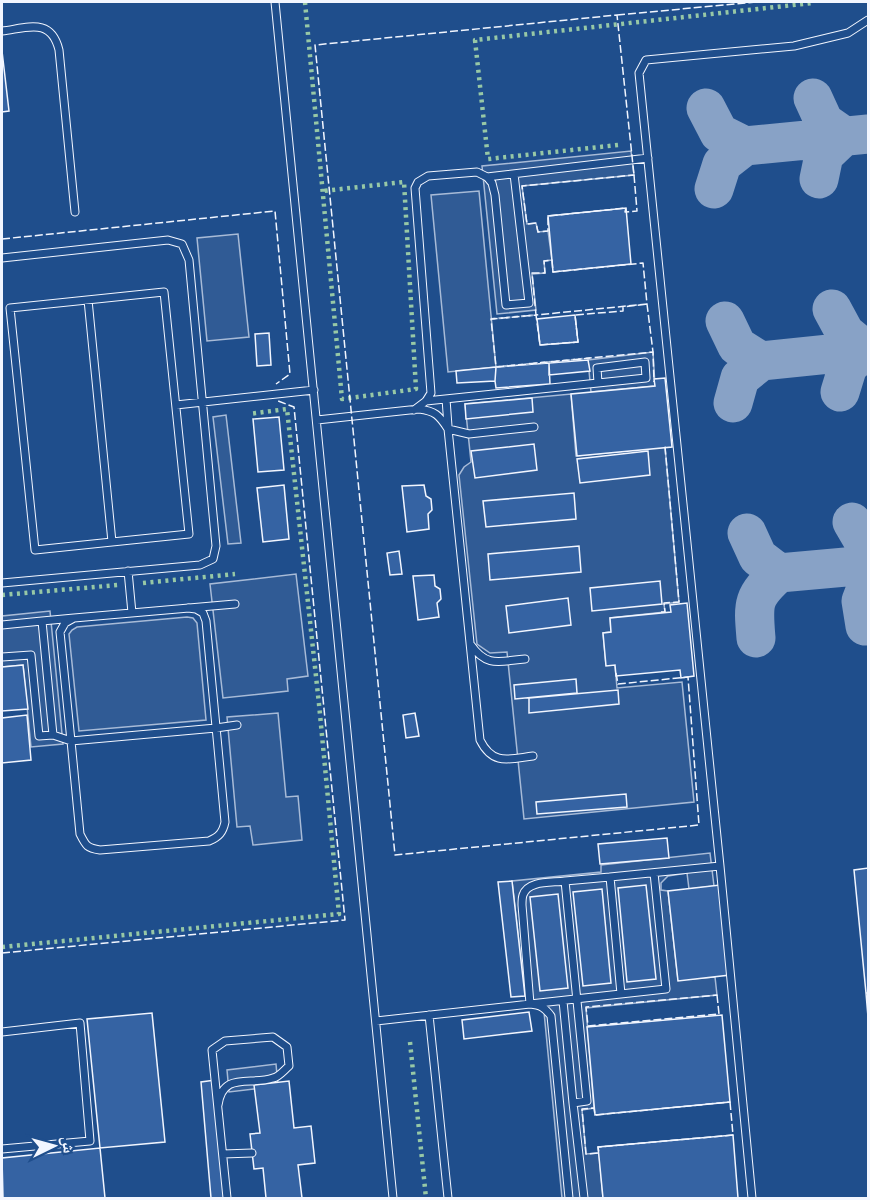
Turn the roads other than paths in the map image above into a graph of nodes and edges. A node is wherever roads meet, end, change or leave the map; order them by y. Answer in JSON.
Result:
{"nodes":[{"id":1,"x":275,"y":2,"type":"edge"},
{"id":2,"x":868,"y":20,"type":"edge"},
{"id":3,"x":2,"y":31,"type":"edge"},
{"id":4,"x":648,"y":158,"type":"junction"},
{"id":5,"x":514,"y":174,"type":"junction"},
{"id":6,"x":487,"y":177,"type":"junction"},
{"id":7,"x":75,"y":212,"type":"dead end"},
{"id":8,"x":2,"y":258,"type":"edge"},
{"id":9,"x":88,"y":300,"type":"junction"},
{"id":10,"x":598,"y":383,"type":"junction"},
{"id":11,"x":314,"y":390,"type":"junction"},
{"id":12,"x":446,"y":399,"type":"junction"},
{"id":13,"x":426,"y":401,"type":"junction"},
{"id":14,"x":202,"y":402,"type":"junction"},
{"id":15,"x":176,"y":405,"type":"junction"},
{"id":16,"x":414,"y":410,"type":"junction"},
{"id":17,"x":317,"y":420,"type":"junction"},
{"id":18,"x":534,"y":427,"type":"dead end"},
{"id":19,"x":448,"y":429,"type":"junction"},
{"id":20,"x":112,"y":542,"type":"junction"},
{"id":21,"x":128,"y":571,"type":"junction"},
{"id":22,"x":2,"y":583,"type":"edge"},
{"id":23,"x":236,"y":604,"type":"dead end"},
{"id":24,"x":188,"y":608,"type":"junction"},
{"id":25,"x":132,"y":613,"type":"junction"},
{"id":26,"x":74,"y":618,"type":"junction"},
{"id":27,"x":42,"y":621,"type":"junction"},
{"id":28,"x":2,"y":625,"type":"edge"},
{"id":29,"x":470,"y":643,"type":"junction"},
{"id":30,"x":2,"y":657,"type":"edge"},
{"id":31,"x":525,"y":659,"type":"dead end"},
{"id":32,"x":237,"y":725,"type":"dead end"},
{"id":33,"x":216,"y":728,"type":"junction"},
{"id":34,"x":53,"y":735,"type":"junction"},
{"id":35,"x":71,"y":741,"type":"junction"},
{"id":36,"x":533,"y":756,"type":"dead end"},
{"id":37,"x":720,"y":866,"type":"junction"},
{"id":38,"x":654,"y":873,"type":"junction"},
{"id":39,"x":610,"y":877,"type":"junction"},
{"id":40,"x":565,"y":881,"type":"junction"},
{"id":41,"x":621,"y":994,"type":"junction"},
{"id":42,"x":576,"y":999,"type":"junction"},
{"id":43,"x":563,"y":1001,"type":"junction"},
{"id":44,"x":530,"y":1004,"type":"junction"},
{"id":45,"x":429,"y":1015,"type":"junction"},
{"id":46,"x":376,"y":1021,"type":"junction"},
{"id":47,"x":2,"y":1032,"type":"edge"},
{"id":48,"x":573,"y":1103,"type":"junction"},
{"id":49,"x":218,"y":1105,"type":"junction"},
{"id":50,"x":2,"y":1149,"type":"edge"},
{"id":51,"x":252,"y":1153,"type":"dead end"},
{"id":52,"x":223,"y":1154,"type":"junction"},
{"id":53,"x":227,"y":1198,"type":"edge"},
{"id":54,"x":393,"y":1198,"type":"edge"},
{"id":55,"x":448,"y":1198,"type":"edge"},
{"id":56,"x":569,"y":1198,"type":"edge"},
{"id":57,"x":584,"y":1198,"type":"edge"},
{"id":58,"x":752,"y":1198,"type":"edge"}],
"edges":[{"from":1,"to":11,"type":"lane"},
{"from":2,"to":4,"type":"lane"},
{"from":3,"to":7,"type":"lane"},
{"from":4,"to":5,"type":"lane"},
{"from":4,"to":37,"type":"lane"},
{"from":5,"to":6,"type":"lane"},
{"from":5,"to":6,"type":"lane"},
{"from":6,"to":13,"type":"lane"},
{"from":8,"to":14,"type":"lane"},
{"from":9,"to":15,"type":"lane"},
{"from":9,"to":20,"type":"lane"},
{"from":9,"to":20,"type":"lane"},
{"from":10,"to":10,"type":"lane"},
{"from":10,"to":12,"type":"lane"},
{"from":11,"to":14,"type":"lane"},
{"from":11,"to":17,"type":"lane"},
{"from":12,"to":13,"type":"lane"},
{"from":12,"to":19,"type":"lane"},
{"from":13,"to":16,"type":"lane"},
{"from":14,"to":15,"type":"lane"},
{"from":14,"to":21,"type":"lane"},
{"from":15,"to":20,"type":"lane"},
{"from":16,"to":17,"type":"lane"},
{"from":16,"to":19,"type":"lane"},
{"from":17,"to":46,"type":"lane"},
{"from":18,"to":19,"type":"lane"},
{"from":19,"to":29,"type":"lane"},
{"from":21,"to":22,"type":"lane"},
{"from":21,"to":25,"type":"lane"},
{"from":23,"to":24,"type":"lane"},
{"from":24,"to":25,"type":"lane"},
{"from":24,"to":33,"type":"lane"},
{"from":25,"to":26,"type":"lane"},
{"from":26,"to":27,"type":"lane"},
{"from":26,"to":35,"type":"lane"},
{"from":27,"to":28,"type":"lane"},
{"from":27,"to":34,"type":"lane"},
{"from":29,"to":31,"type":"lane"},
{"from":29,"to":36,"type":"lane"},
{"from":30,"to":34,"type":"lane"},
{"from":32,"to":33,"type":"lane"},
{"from":33,"to":35,"type":"lane"},
{"from":33,"to":35,"type":"lane"},
{"from":34,"to":35,"type":"lane"},
{"from":37,"to":38,"type":"lane"},
{"from":37,"to":58,"type":"lane"},
{"from":38,"to":39,"type":"lane"},
{"from":38,"to":41,"type":"lane"},
{"from":39,"to":40,"type":"lane"},
{"from":39,"to":41,"type":"lane"},
{"from":40,"to":42,"type":"lane"},
{"from":40,"to":44,"type":"lane"},
{"from":41,"to":42,"type":"lane"},
{"from":42,"to":43,"type":"lane"},
{"from":42,"to":48,"type":"lane"},
{"from":43,"to":44,"type":"lane"},
{"from":43,"to":48,"type":"lane"},
{"from":44,"to":45,"type":"lane"},
{"from":44,"to":56,"type":"lane"},
{"from":45,"to":46,"type":"lane"},
{"from":45,"to":55,"type":"lane"},
{"from":46,"to":54,"type":"lane"},
{"from":47,"to":50,"type":"lane"},
{"from":48,"to":57,"type":"lane"},
{"from":49,"to":49,"type":"lane"},
{"from":49,"to":52,"type":"lane"},
{"from":51,"to":52,"type":"lane"},
{"from":52,"to":53,"type":"lane"}]}
